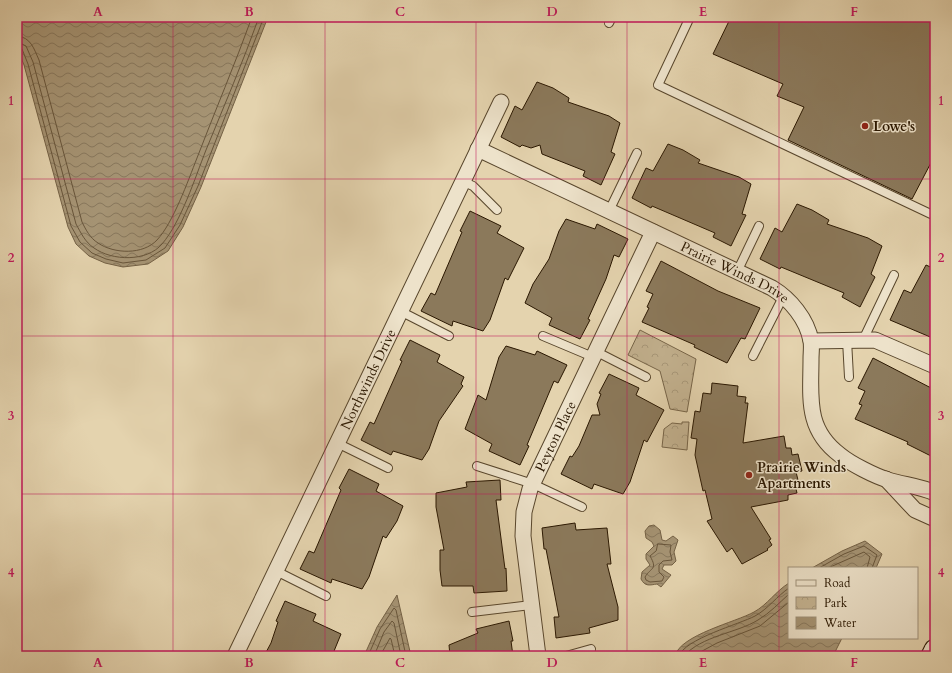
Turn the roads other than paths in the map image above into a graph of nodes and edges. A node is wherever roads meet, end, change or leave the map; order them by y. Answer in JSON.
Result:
{"nodes":[{"id":1,"x":690,"y":17,"type":"edge"},
{"id":2,"x":501,"y":102,"type":"dead end"},
{"id":3,"x":478,"y":149,"type":"junction"},
{"id":4,"x":637,"y":153,"type":"dead end"},
{"id":5,"x":462,"y":181,"type":"junction"},
{"id":6,"x":497,"y":210,"type":"dead end"},
{"id":7,"x":609,"y":211,"type":"junction"},
{"id":8,"x":935,"y":216,"type":"edge"},
{"id":9,"x":759,"y":226,"type":"dead end"},
{"id":10,"x":653,"y":232,"type":"junction"},
{"id":11,"x":737,"y":272,"type":"junction"},
{"id":12,"x":894,"y":275,"type":"dead end"},
{"id":13,"x":784,"y":295,"type":"junction"},
{"id":14,"x":400,"y":311,"type":"junction"},
{"id":15,"x":449,"y":336,"type":"dead end"},
{"id":16,"x":544,"y":336,"type":"dead end"},
{"id":17,"x":847,"y":340,"type":"junction"},
{"id":18,"x":863,"y":340,"type":"junction"},
{"id":19,"x":811,"y":341,"type":"junction"},
{"id":20,"x":594,"y":354,"type":"junction"},
{"id":21,"x":753,"y":356,"type":"dead end"},
{"id":22,"x":935,"y":366,"type":"edge"},
{"id":23,"x":646,"y":377,"type":"dead end"},
{"id":24,"x":849,"y":377,"type":"dead end"},
{"id":25,"x":337,"y":443,"type":"junction"},
{"id":26,"x":477,"y":466,"type":"dead end"},
{"id":27,"x":388,"y":468,"type":"dead end"},
{"id":28,"x":886,"y":480,"type":"junction"},
{"id":29,"x":533,"y":484,"type":"junction"},
{"id":30,"x":935,"y":493,"type":"edge"},
{"id":31,"x":582,"y":506,"type":"dead end"},
{"id":32,"x":935,"y":519,"type":"edge"},
{"id":33,"x":276,"y":571,"type":"junction"},
{"id":34,"x":326,"y":596,"type":"dead end"},
{"id":35,"x":531,"y":605,"type":"junction"},
{"id":36,"x":472,"y":612,"type":"dead end"},
{"id":37,"x":591,"y":649,"type":"dead end"},
{"id":38,"x":935,"y":650,"type":"edge"},
{"id":39,"x":235,"y":656,"type":"edge"},
{"id":40,"x":538,"y":656,"type":"edge"},
{"id":41,"x":566,"y":656,"type":"edge"},
{"id":42,"x":932,"y":656,"type":"edge"}],
"edges":[{"from":1,"to":8,"type":"lane"},
{"from":2,"to":3,"type":"street","name":"Northwinds Drive"},
{"from":3,"to":5,"type":"street","name":"Northwinds Drive"},
{"from":3,"to":7,"type":"street","name":"Prairie Winds Drive"},
{"from":4,"to":7,"type":"lane"},
{"from":5,"to":6,"type":"lane"},
{"from":5,"to":14,"type":"street","name":"Northwinds Drive"},
{"from":7,"to":10,"type":"street","name":"Prairie Winds Drive"},
{"from":9,"to":11,"type":"lane"},
{"from":10,"to":11,"type":"street","name":"Prairie Winds Drive"},
{"from":10,"to":20,"type":"street","name":"Peyton Place"},
{"from":11,"to":13,"type":"street","name":"Prairie Winds Drive"},
{"from":12,"to":18,"type":"lane"},
{"from":13,"to":19,"type":"street","name":"Prairie Winds Drive"},
{"from":13,"to":21,"type":"lane"},
{"from":14,"to":15,"type":"lane"},
{"from":14,"to":25,"type":"street","name":"Northwinds Drive"},
{"from":16,"to":20,"type":"lane"},
{"from":17,"to":18,"type":"street"},
{"from":17,"to":19,"type":"street"},
{"from":17,"to":24,"type":"lane"},
{"from":18,"to":22,"type":"street"},
{"from":19,"to":28,"type":"street","name":"Prairie Winds Drive"},
{"from":20,"to":23,"type":"lane"},
{"from":20,"to":29,"type":"street","name":"Peyton Place"},
{"from":25,"to":27,"type":"lane"},
{"from":25,"to":33,"type":"street","name":"Northwinds Drive"},
{"from":26,"to":29,"type":"lane"},
{"from":28,"to":30,"type":"street","name":"Prairie Winds Drive"},
{"from":28,"to":32,"type":"street","name":"Prairie Winds Drive"},
{"from":29,"to":31,"type":"lane"},
{"from":29,"to":35,"type":"street","name":"Peyton Place"},
{"from":33,"to":34,"type":"lane"},
{"from":33,"to":39,"type":"street","name":"Northwinds Drive"},
{"from":35,"to":36,"type":"lane"},
{"from":35,"to":40,"type":"street","name":"Peyton Place"},
{"from":37,"to":41,"type":"lane"},
{"from":38,"to":42,"type":"street"}]}
